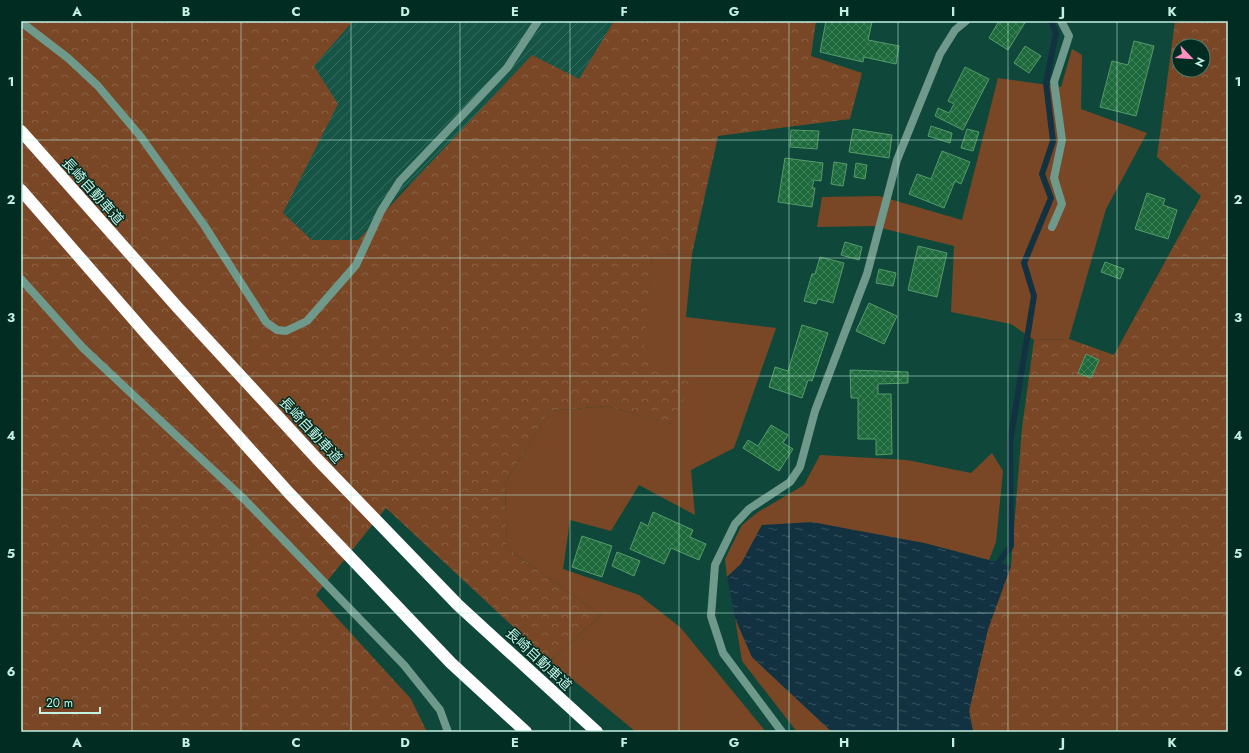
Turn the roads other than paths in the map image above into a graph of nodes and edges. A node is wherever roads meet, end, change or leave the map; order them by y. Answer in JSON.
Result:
{"nodes":[{"id":1,"x":538,"y":21,"type":"edge"},
{"id":2,"x":966,"y":21,"type":"edge"},
{"id":3,"x":1061,"y":21,"type":"edge"},
{"id":4,"x":21,"y":22,"type":"edge"},
{"id":5,"x":21,"y":131,"type":"edge"},
{"id":6,"x":21,"y":190,"type":"edge"},
{"id":7,"x":1052,"y":227,"type":"dead end"},
{"id":8,"x":21,"y":279,"type":"edge"},
{"id":9,"x":448,"y":732,"type":"edge"},
{"id":10,"x":526,"y":732,"type":"edge"},
{"id":11,"x":597,"y":732,"type":"edge"},
{"id":12,"x":782,"y":732,"type":"edge"}],
"edges":[{"from":1,"to":4,"type":"street"},
{"from":2,"to":12,"type":"street"},
{"from":3,"to":7,"type":"street"},
{"from":5,"to":11,"type":"highway","name":"長崎自動車道"},
{"from":6,"to":10,"type":"highway"},
{"from":8,"to":9,"type":"street"}]}
